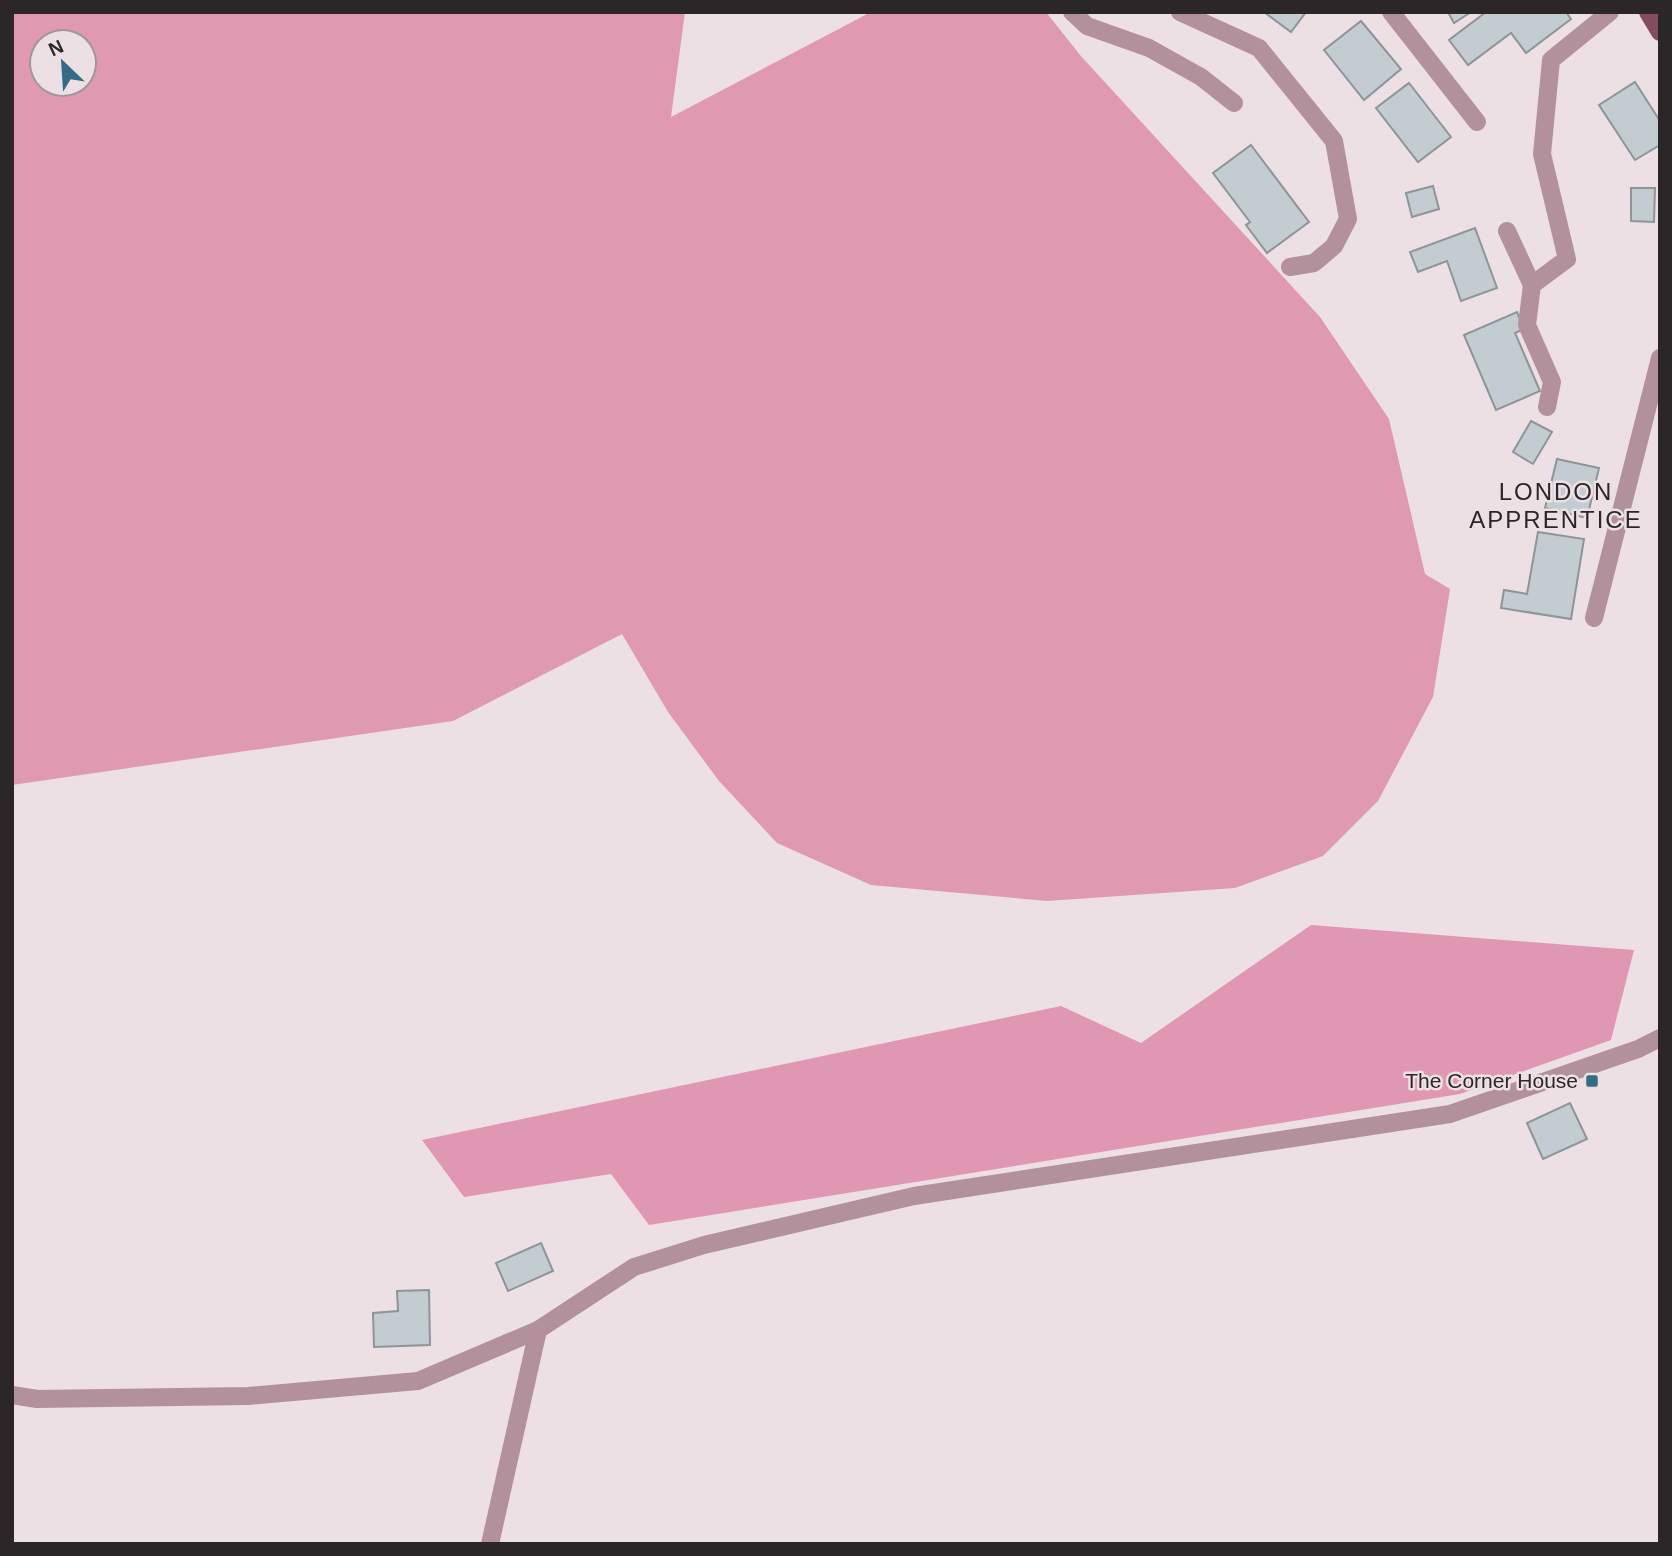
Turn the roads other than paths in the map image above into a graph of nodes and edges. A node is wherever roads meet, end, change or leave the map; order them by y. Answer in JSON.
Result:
{"nodes":[{"id":1,"x":1072,"y":12,"type":"edge"},
{"id":2,"x":1180,"y":12,"type":"edge"},
{"id":3,"x":1391,"y":12,"type":"edge"},
{"id":4,"x":1610,"y":12,"type":"edge"},
{"id":5,"x":1648,"y":12,"type":"edge"},
{"id":6,"x":1660,"y":32,"type":"edge"},
{"id":7,"x":1234,"y":103,"type":"dead end"},
{"id":8,"x":1477,"y":122,"type":"dead end"},
{"id":9,"x":1507,"y":231,"type":"dead end"},
{"id":10,"x":1290,"y":267,"type":"dead end"},
{"id":11,"x":1532,"y":285,"type":"junction"},
{"id":12,"x":1660,"y":358,"type":"edge"},
{"id":13,"x":1547,"y":407,"type":"dead end"},
{"id":14,"x":1594,"y":618,"type":"dead end"},
{"id":15,"x":1660,"y":1038,"type":"edge"},
{"id":16,"x":538,"y":1330,"type":"junction"},
{"id":17,"x":12,"y":1395,"type":"edge"},
{"id":18,"x":490,"y":1544,"type":"edge"}],
"edges":[{"from":1,"to":7,"type":"street"},
{"from":2,"to":10,"type":"street"},
{"from":3,"to":8,"type":"street"},
{"from":4,"to":11,"type":"street"},
{"from":5,"to":6,"type":"main road"},
{"from":9,"to":11,"type":"street"},
{"from":11,"to":13,"type":"street"},
{"from":12,"to":14,"type":"street"},
{"from":15,"to":16,"type":"street"},
{"from":16,"to":17,"type":"street"},
{"from":16,"to":18,"type":"street"}]}
